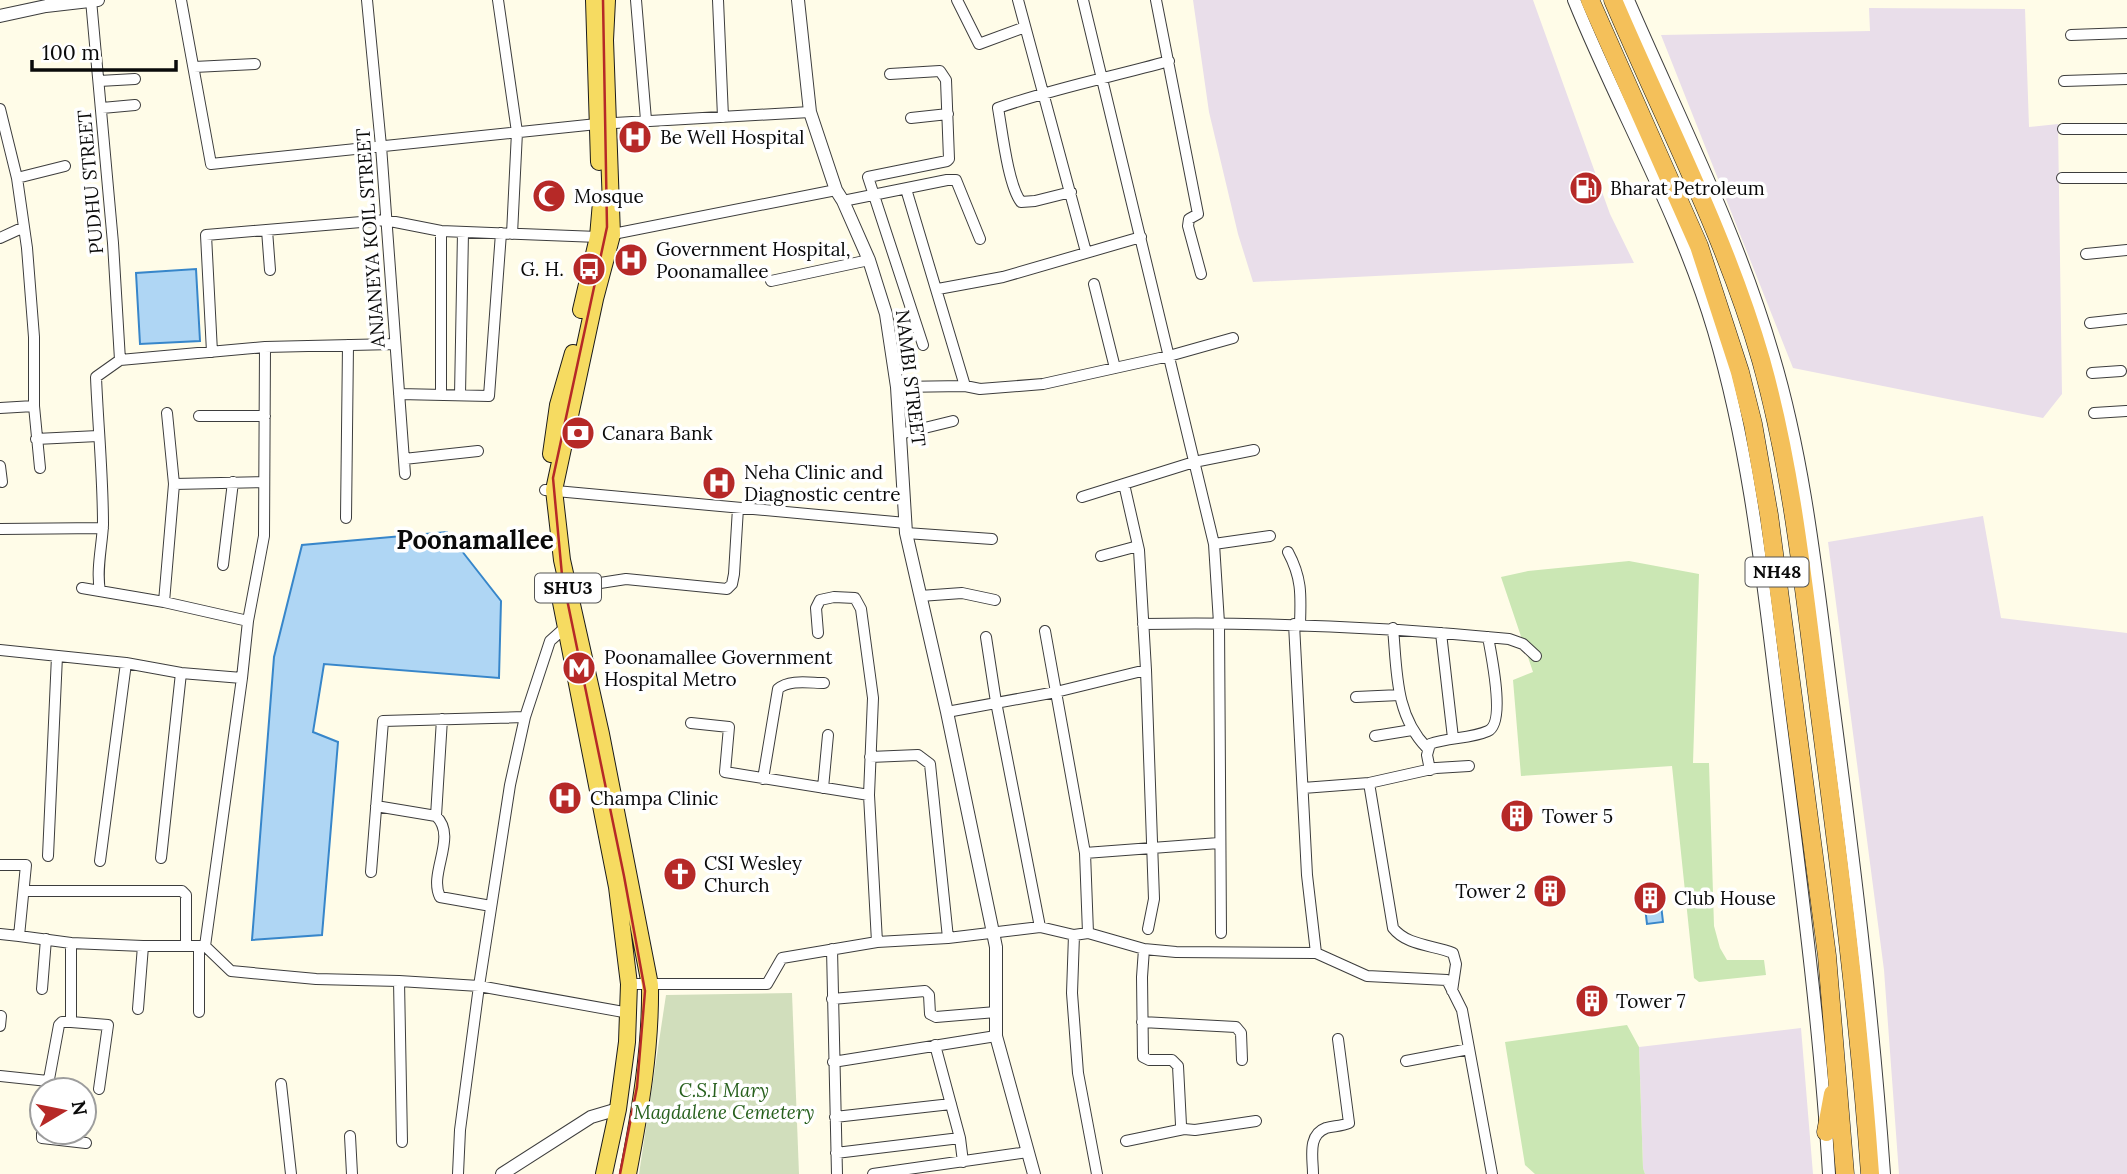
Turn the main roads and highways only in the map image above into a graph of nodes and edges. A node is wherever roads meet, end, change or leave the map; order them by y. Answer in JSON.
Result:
{"nodes":[{"id":1,"x":594,"y":0,"type":"edge"},
{"id":2,"x":607,"y":0,"type":"edge"},
{"id":3,"x":1590,"y":0,"type":"edge"},
{"id":4,"x":1614,"y":0,"type":"edge"},
{"id":5,"x":602,"y":124,"type":"junction"},
{"id":6,"x":550,"y":490,"type":"junction"},
{"id":7,"x":571,"y":623,"type":"junction"},
{"id":8,"x":1849,"y":821,"type":"road end"},
{"id":9,"x":1845,"y":911,"type":"junction"},
{"id":10,"x":1836,"y":1049,"type":"junction"},
{"id":11,"x":1826,"y":1132,"type":"road end"},
{"id":12,"x":604,"y":1174,"type":"edge"},
{"id":13,"x":628,"y":1174,"type":"edge"},
{"id":14,"x":1845,"y":1174,"type":"edge"},
{"id":15,"x":1870,"y":1174,"type":"edge"}],
"edges":[{"from":1,"to":5,"type":"main road","number":"SHU3"},
{"from":2,"to":5,"type":"main road","number":"SHU3"},
{"from":3,"to":10,"type":"highway","number":"NH48"},
{"from":4,"to":9,"type":"highway","number":"NH48"},
{"from":5,"to":6,"type":"main road","number":"SHU3"},
{"from":6,"to":7,"type":"main road","number":"SHU3"},
{"from":6,"to":7,"type":"main road","number":"SHU3"},
{"from":7,"to":12,"type":"main road","number":"SHU3"},
{"from":7,"to":13,"type":"main road","number":"SHU3"},
{"from":8,"to":9,"type":"highway"},
{"from":9,"to":15,"type":"highway","number":"NH48"},
{"from":10,"to":11,"type":"highway"},
{"from":10,"to":14,"type":"highway","number":"NH48"}]}
